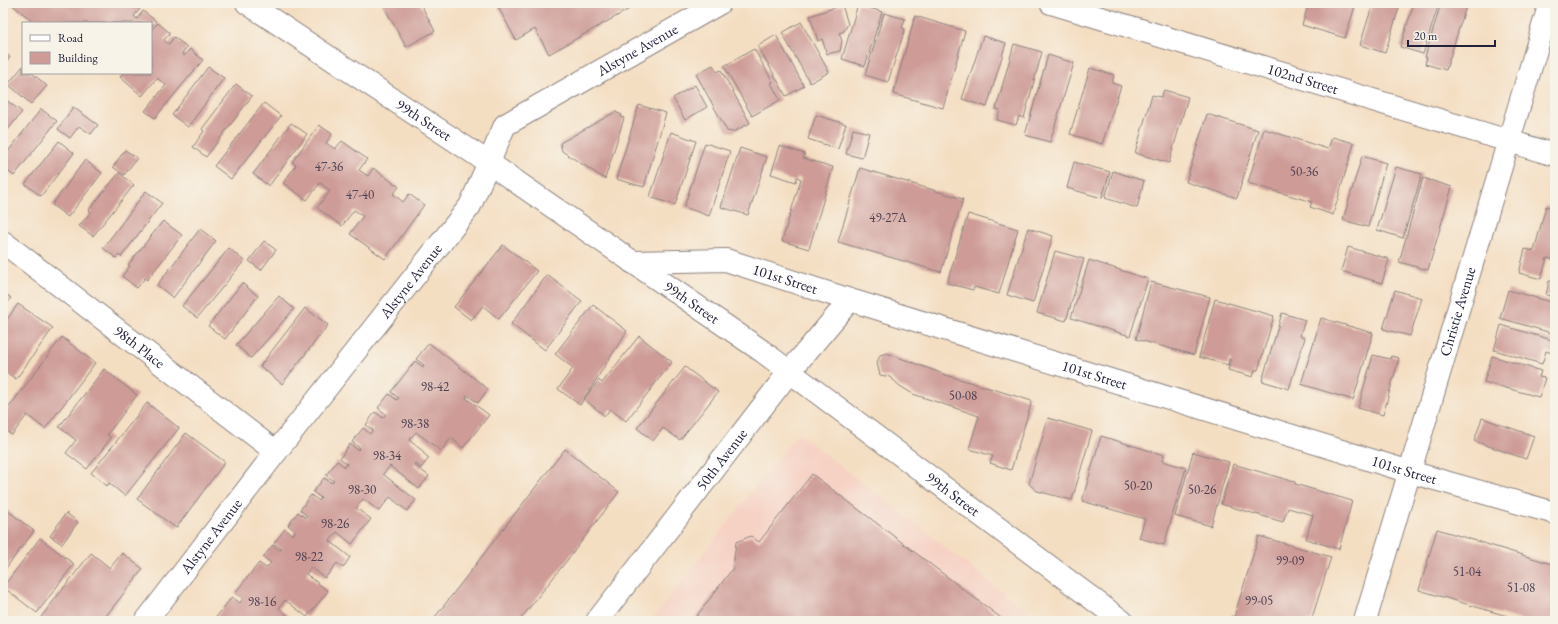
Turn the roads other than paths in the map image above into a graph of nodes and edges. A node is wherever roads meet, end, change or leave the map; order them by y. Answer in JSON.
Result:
{"nodes":[{"id":1,"x":247,"y":3,"type":"edge"},
{"id":2,"x":720,"y":3,"type":"edge"},
{"id":3,"x":1050,"y":3,"type":"edge"},
{"id":4,"x":1550,"y":3,"type":"edge"},
{"id":5,"x":1509,"y":141,"type":"junction"},
{"id":6,"x":1555,"y":155,"type":"edge"},
{"id":7,"x":489,"y":163,"type":"junction"},
{"id":8,"x":3,"y":242,"type":"edge"},
{"id":9,"x":632,"y":262,"type":"junction"},
{"id":10,"x":850,"y":300,"type":"junction"},
{"id":11,"x":790,"y":371,"type":"junction"},
{"id":12,"x":276,"y":452,"type":"junction"},
{"id":13,"x":1410,"y":472,"type":"junction"},
{"id":14,"x":1555,"y":513,"type":"edge"},
{"id":15,"x":146,"y":621,"type":"edge"},
{"id":16,"x":597,"y":621,"type":"edge"},
{"id":17,"x":1122,"y":621,"type":"edge"},
{"id":18,"x":1365,"y":621,"type":"edge"}],
"edges":[{"from":1,"to":7,"type":"street","name":"99th Street"},
{"from":2,"to":7,"type":"street","name":"Alstyne Avenue"},
{"from":3,"to":5,"type":"street","name":"102nd Street"},
{"from":4,"to":5,"type":"street","name":"Christie Avenue"},
{"from":5,"to":6,"type":"street","name":"102nd Street"},
{"from":5,"to":13,"type":"street","name":"Christie Avenue"},
{"from":7,"to":9,"type":"street","name":"99th Street"},
{"from":7,"to":12,"type":"street","name":"Alstyne Avenue"},
{"from":8,"to":12,"type":"street","name":"98th Place"},
{"from":9,"to":10,"type":"street","name":"101st Street"},
{"from":9,"to":11,"type":"street","name":"99th Street"},
{"from":10,"to":11,"type":"street","name":"50th Avenue"},
{"from":10,"to":13,"type":"street","name":"101st Street"},
{"from":11,"to":16,"type":"street","name":"50th Avenue"},
{"from":11,"to":17,"type":"street","name":"99th Street"},
{"from":12,"to":15,"type":"street","name":"Alstyne Avenue"},
{"from":13,"to":14,"type":"street","name":"101st Street"},
{"from":13,"to":18,"type":"street","name":"Christie Avenue"}]}
